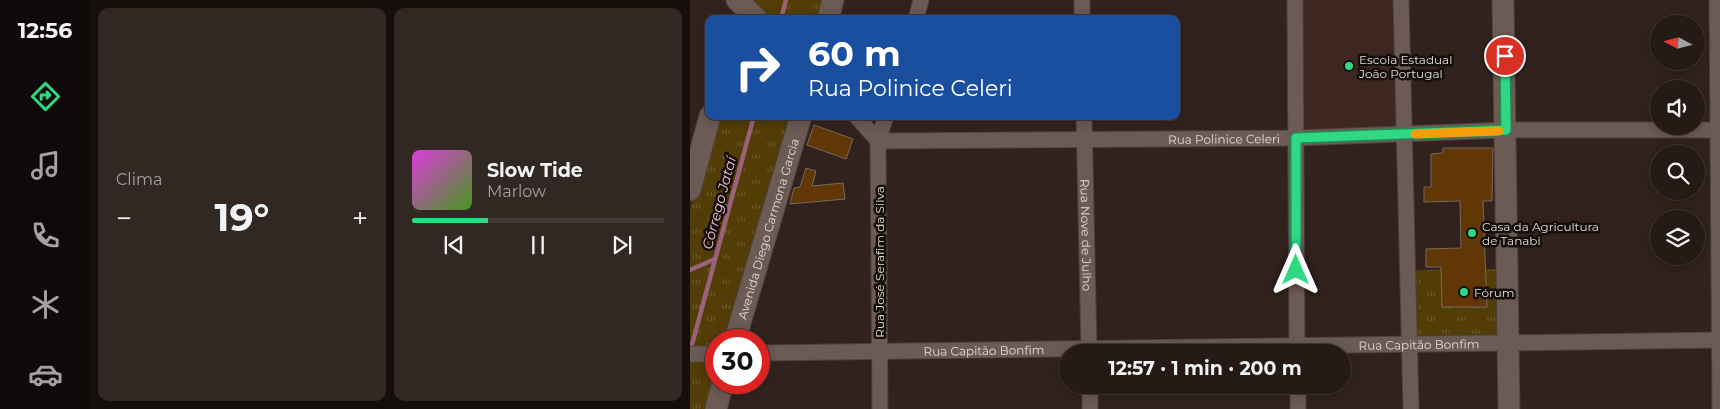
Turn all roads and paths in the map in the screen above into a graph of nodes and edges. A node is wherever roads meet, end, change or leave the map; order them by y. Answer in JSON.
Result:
{"nodes":[{"id":1,"x":833,"y":0,"type":"edge"},
{"id":2,"x":921,"y":0,"type":"edge"},
{"id":3,"x":1082,"y":0,"type":"edge"},
{"id":4,"x":1295,"y":0,"type":"edge"},
{"id":5,"x":1401,"y":0,"type":"edge"},
{"id":6,"x":1503,"y":0,"type":"edge"},
{"id":7,"x":1716,"y":0,"type":"edge"},
{"id":8,"x":829,"y":15,"type":"edge"},
{"id":9,"x":917,"y":15,"type":"edge"},
{"id":10,"x":1082,"y":15,"type":"edge"},
{"id":11,"x":709,"y":120,"type":"edge"},
{"id":12,"x":800,"y":120,"type":"edge"},
{"id":13,"x":860,"y":120,"type":"edge"},
{"id":14,"x":885,"y":120,"type":"edge"},
{"id":15,"x":1084,"y":120,"type":"edge"},
{"id":16,"x":1506,"y":130,"type":"junction"},
{"id":17,"x":1718,"y":130,"type":"edge"},
{"id":18,"x":1403,"y":134,"type":"junction"},
{"id":19,"x":1296,"y":138,"type":"junction"},
{"id":20,"x":1084,"y":140,"type":"junction"},
{"id":21,"x":878,"y":141,"type":"junction"},
{"id":22,"x":690,"y":190,"type":"edge"},
{"id":23,"x":738,"y":329,"type":"edge"},
{"id":24,"x":1719,"y":340,"type":"edge"},
{"id":25,"x":1508,"y":342,"type":"junction"},
{"id":26,"x":1089,"y":344,"type":"edge"},
{"id":27,"x":1297,"y":344,"type":"edge"},
{"id":28,"x":1409,"y":345,"type":"junction"},
{"id":29,"x":1351,"y":347,"type":"edge"},
{"id":30,"x":1059,"y":350,"type":"edge"},
{"id":31,"x":880,"y":352,"type":"junction"},
{"id":32,"x":770,"y":353,"type":"edge"},
{"id":33,"x":692,"y":354,"type":"edge"},
{"id":34,"x":705,"y":354,"type":"edge"},
{"id":35,"x":720,"y":394,"type":"edge"},
{"id":36,"x":1090,"y":394,"type":"edge"},
{"id":37,"x":1298,"y":394,"type":"edge"},
{"id":38,"x":716,"y":409,"type":"edge"},
{"id":39,"x":880,"y":409,"type":"edge"},
{"id":40,"x":1090,"y":409,"type":"edge"},
{"id":41,"x":1298,"y":409,"type":"edge"},
{"id":42,"x":1411,"y":409,"type":"edge"},
{"id":43,"x":1509,"y":409,"type":"edge"},
{"id":44,"x":1720,"y":409,"type":"edge"}],
"edges":[{"from":1,"to":8,"type":"main road"},
{"from":2,"to":9,"type":"street"},
{"from":3,"to":10,"type":"street"},
{"from":4,"to":19,"type":"street"},
{"from":5,"to":18,"type":"street"},
{"from":6,"to":16,"type":"main road"},
{"from":7,"to":17,"type":"street"},
{"from":11,"to":22,"type":"main road"},
{"from":12,"to":23,"type":"main road","name":"Avenida Diego Carmona Garcia"},
{"from":13,"to":21,"type":"street"},
{"from":14,"to":21,"type":"street","name":"Rua José Serafim da Silva"},
{"from":15,"to":20,"type":"street","name":"Rua Nove de Julho"},
{"from":16,"to":17,"type":"street","name":"Rua Polinice Celeri"},
{"from":16,"to":18,"type":"street","name":"Rua Polinice Celeri"},
{"from":16,"to":25,"type":"main road"},
{"from":17,"to":24,"type":"street"},
{"from":18,"to":19,"type":"street","name":"Rua Polinice Celeri"},
{"from":18,"to":28,"type":"street"},
{"from":19,"to":20,"type":"street","name":"Rua Polinice Celeri"},
{"from":19,"to":27,"type":"street"},
{"from":20,"to":21,"type":"street","name":"Rua Polinice Celeri"},
{"from":20,"to":26,"type":"street","name":"Rua Nove de Julho"},
{"from":21,"to":31,"type":"street","name":"Rua José Serafim da Silva"},
{"from":24,"to":25,"type":"street","name":"Rua Capitão Bonfim"},
{"from":24,"to":44,"type":"street"},
{"from":25,"to":28,"type":"street","name":"Rua Capitão Bonfim"},
{"from":25,"to":43,"type":"main road"},
{"from":28,"to":29,"type":"street","name":"Rua Capitão Bonfim"},
{"from":28,"to":42,"type":"street"},
{"from":30,"to":31,"type":"street","name":"Rua Capitão Bonfim"},
{"from":31,"to":32,"type":"street","name":"Rua Capitão Bonfim"},
{"from":31,"to":39,"type":"street","name":"Rua José Serafim da Silva"},
{"from":33,"to":34,"type":"street"},
{"from":35,"to":38,"type":"main road"},
{"from":36,"to":40,"type":"street"},
{"from":37,"to":41,"type":"street"}]}
